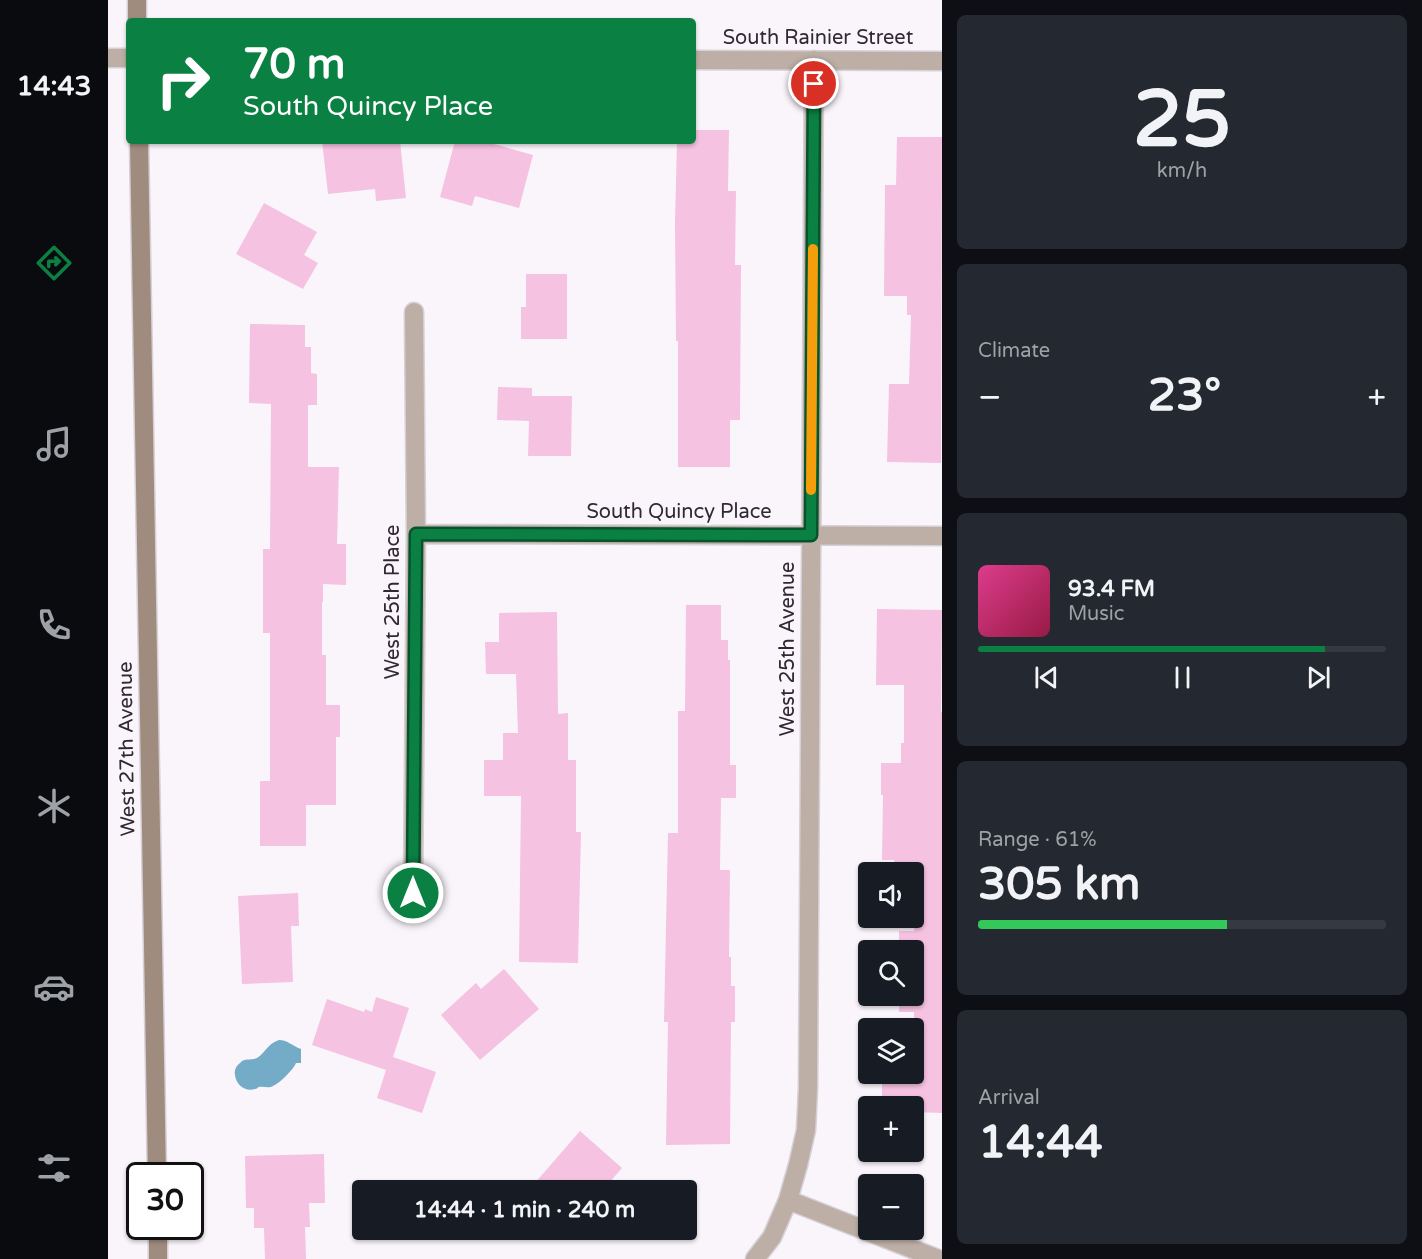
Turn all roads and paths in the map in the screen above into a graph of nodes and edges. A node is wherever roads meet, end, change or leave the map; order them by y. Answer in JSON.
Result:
{"nodes":[{"id":1,"x":136,"y":0,"type":"edge"},
{"id":2,"x":137,"y":18,"type":"edge"},
{"id":3,"x":108,"y":58,"type":"edge"},
{"id":4,"x":126,"y":58,"type":"edge"},
{"id":5,"x":696,"y":60,"type":"edge"},
{"id":6,"x":814,"y":60,"type":"junction"},
{"id":7,"x":942,"y":61,"type":"edge"},
{"id":8,"x":139,"y":144,"type":"edge"},
{"id":9,"x":414,"y":312,"type":"dead end"},
{"id":10,"x":416,"y":534,"type":"junction"},
{"id":11,"x":811,"y":535,"type":"junction"},
{"id":12,"x":942,"y":536,"type":"edge"},
{"id":13,"x":413,"y":893,"type":"dead end"},
{"id":14,"x":157,"y":1162,"type":"edge"},
{"id":15,"x":788,"y":1200,"type":"junction"},
{"id":16,"x":158,"y":1240,"type":"edge"},
{"id":17,"x":158,"y":1259,"type":"edge"},
{"id":18,"x":756,"y":1259,"type":"edge"},
{"id":19,"x":938,"y":1259,"type":"edge"}],
"edges":[{"from":1,"to":2,"type":"main road"},
{"from":3,"to":4,"type":"street"},
{"from":5,"to":6,"type":"street","name":"South Rainier Street"},
{"from":6,"to":7,"type":"street","name":"South Rainier Street"},
{"from":6,"to":11,"type":"street","name":"West 25th Avenue"},
{"from":8,"to":14,"type":"main road","name":"West 27th Avenue"},
{"from":9,"to":10,"type":"street","name":"West 25th Place"},
{"from":10,"to":11,"type":"street","name":"South Quincy Place"},
{"from":10,"to":13,"type":"street","name":"West 25th Place"},
{"from":11,"to":12,"type":"street","name":"South Quincy Place"},
{"from":11,"to":15,"type":"street","name":"West 25th Avenue"},
{"from":15,"to":18,"type":"street","name":"West 25th Avenue"},
{"from":15,"to":19,"type":"street"},
{"from":16,"to":17,"type":"main road"}]}
